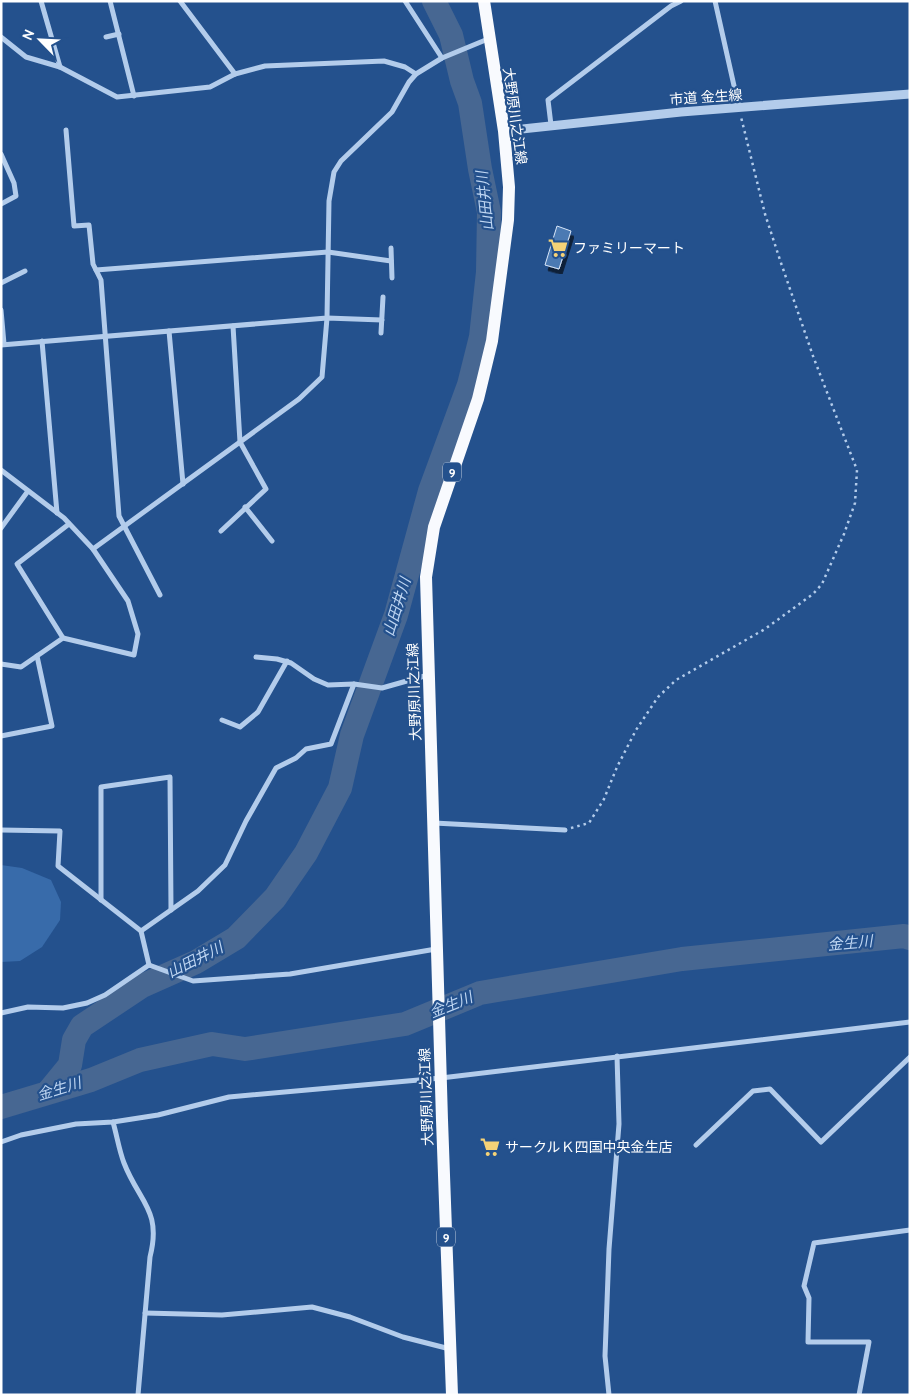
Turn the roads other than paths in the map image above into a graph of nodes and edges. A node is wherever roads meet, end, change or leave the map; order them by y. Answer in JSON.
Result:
{"nodes":[{"id":1,"x":41,"y":1,"type":"edge"},
{"id":2,"x":110,"y":1,"type":"edge"},
{"id":3,"x":180,"y":1,"type":"edge"},
{"id":4,"x":405,"y":1,"type":"edge"},
{"id":5,"x":484,"y":1,"type":"edge"},
{"id":6,"x":681,"y":1,"type":"edge"},
{"id":7,"x":715,"y":1,"type":"edge"},
{"id":8,"x":119,"y":34,"type":"junction"},
{"id":9,"x":1,"y":37,"type":"edge"},
{"id":10,"x":106,"y":37,"type":"dead end"},
{"id":11,"x":489,"y":39,"type":"junction"},
{"id":12,"x":442,"y":58,"type":"junction"},
{"id":13,"x":60,"y":67,"type":"junction"},
{"id":14,"x":235,"y":74,"type":"junction"},
{"id":15,"x":416,"y":74,"type":"junction"},
{"id":16,"x":910,"y":94,"type":"edge"},
{"id":17,"x":134,"y":96,"type":"junction"},
{"id":18,"x":739,"y":108,"type":"junction"},
{"id":19,"x":551,"y":125,"type":"junction"},
{"id":20,"x":66,"y":130,"type":"dead end"},
{"id":21,"x":504,"y":131,"type":"junction"},
{"id":22,"x":1,"y":154,"type":"edge"},
{"id":23,"x":1,"y":204,"type":"edge"},
{"id":24,"x":391,"y":248,"type":"dead end"},
{"id":25,"x":328,"y":252,"type":"junction"},
{"id":26,"x":391,"y":261,"type":"junction"},
{"id":27,"x":96,"y":270,"type":"junction"},
{"id":28,"x":25,"y":271,"type":"dead end"},
{"id":29,"x":392,"y":278,"type":"dead end"},
{"id":30,"x":1,"y":283,"type":"edge"},
{"id":31,"x":383,"y":297,"type":"dead end"},
{"id":32,"x":1,"y":310,"type":"edge"},
{"id":33,"x":327,"y":318,"type":"junction"},
{"id":34,"x":382,"y":320,"type":"junction"},
{"id":35,"x":233,"y":326,"type":"junction"},
{"id":36,"x":169,"y":331,"type":"junction"},
{"id":37,"x":381,"y":333,"type":"dead end"},
{"id":38,"x":105,"y":336,"type":"junction"},
{"id":39,"x":42,"y":341,"type":"junction"},
{"id":40,"x":2,"y":345,"type":"edge"},
{"id":41,"x":240,"y":442,"type":"junction"},
{"id":42,"x":1,"y":470,"type":"edge"},
{"id":43,"x":183,"y":484,"type":"junction"},
{"id":44,"x":28,"y":491,"type":"junction"},
{"id":45,"x":245,"y":507,"type":"junction"},
{"id":46,"x":57,"y":513,"type":"junction"},
{"id":47,"x":69,"y":524,"type":"junction"},
{"id":48,"x":124,"y":527,"type":"junction"},
{"id":49,"x":1,"y":528,"type":"edge"},
{"id":50,"x":221,"y":531,"type":"dead end"},
{"id":51,"x":272,"y":541,"type":"dead end"},
{"id":52,"x":93,"y":549,"type":"junction"},
{"id":53,"x":160,"y":595,"type":"dead end"},
{"id":54,"x":64,"y":638,"type":"junction"},
{"id":55,"x":37,"y":656,"type":"junction"},
{"id":56,"x":256,"y":656,"type":"dead end"},
{"id":57,"x":287,"y":662,"type":"junction"},
{"id":58,"x":1,"y":664,"type":"edge"},
{"id":59,"x":429,"y":675,"type":"junction"},
{"id":60,"x":354,"y":684,"type":"junction"},
{"id":61,"x":222,"y":720,"type":"dead end"},
{"id":62,"x":1,"y":736,"type":"edge"},
{"id":63,"x":434,"y":823,"type":"junction"},
{"id":64,"x":1,"y":830,"type":"edge"},
{"id":65,"x":564,"y":830,"type":"road end"},
{"id":66,"x":101,"y":900,"type":"junction"},
{"id":67,"x":171,"y":910,"type":"junction"},
{"id":68,"x":141,"y":931,"type":"junction"},
{"id":69,"x":438,"y":948,"type":"junction"},
{"id":70,"x":149,"y":965,"type":"junction"},
{"id":71,"x":1,"y":1013,"type":"edge"},
{"id":72,"x":910,"y":1022,"type":"edge"},
{"id":73,"x":617,"y":1056,"type":"junction"},
{"id":74,"x":910,"y":1057,"type":"edge"},
{"id":75,"x":441,"y":1078,"type":"junction"},
{"id":76,"x":113,"y":1122,"type":"junction"},
{"id":77,"x":1,"y":1142,"type":"edge"},
{"id":78,"x":696,"y":1145,"type":"dead end"},
{"id":79,"x":910,"y":1230,"type":"edge"},
{"id":80,"x":145,"y":1313,"type":"junction"},
{"id":81,"x":450,"y":1348,"type":"junction"},
{"id":82,"x":138,"y":1395,"type":"edge"},
{"id":83,"x":452,"y":1395,"type":"edge"},
{"id":84,"x":610,"y":1395,"type":"edge"},
{"id":85,"x":860,"y":1395,"type":"edge"}],
"edges":[{"from":1,"to":13,"type":"street"},
{"from":2,"to":8,"type":"street"},
{"from":3,"to":14,"type":"street"},
{"from":4,"to":12,"type":"street"},
{"from":5,"to":11,"type":"main road","name":"大野原川之江線","number":"9"},
{"from":6,"to":19,"type":"street"},
{"from":7,"to":18,"type":"street"},
{"from":8,"to":10,"type":"street"},
{"from":8,"to":17,"type":"street"},
{"from":9,"to":13,"type":"street"},
{"from":11,"to":12,"type":"street"},
{"from":11,"to":21,"type":"main road","name":"大野原川之江線","number":"9"},
{"from":12,"to":15,"type":"street"},
{"from":13,"to":17,"type":"street"},
{"from":14,"to":15,"type":"street"},
{"from":14,"to":17,"type":"street"},
{"from":15,"to":25,"type":"street"},
{"from":16,"to":18,"type":"street","name":"市道 金生線"},
{"from":18,"to":19,"type":"street","name":"市道 金生線"},
{"from":19,"to":21,"type":"street","name":"市道 金生線"},
{"from":20,"to":27,"type":"street"},
{"from":21,"to":59,"type":"main road","name":"大野原川之江線","number":"9"},
{"from":22,"to":23,"type":"street"},
{"from":24,"to":26,"type":"street"},
{"from":25,"to":26,"type":"street"},
{"from":25,"to":27,"type":"street"},
{"from":25,"to":33,"type":"street"},
{"from":26,"to":29,"type":"street"},
{"from":27,"to":38,"type":"street"},
{"from":28,"to":30,"type":"street"},
{"from":31,"to":34,"type":"street"},
{"from":32,"to":40,"type":"street"},
{"from":33,"to":34,"type":"street"},
{"from":33,"to":35,"type":"street"},
{"from":33,"to":41,"type":"street"},
{"from":34,"to":37,"type":"street"},
{"from":35,"to":36,"type":"street"},
{"from":35,"to":41,"type":"street"},
{"from":36,"to":38,"type":"street"},
{"from":36,"to":43,"type":"street"},
{"from":38,"to":39,"type":"street"},
{"from":38,"to":48,"type":"street"},
{"from":39,"to":40,"type":"street"},
{"from":39,"to":46,"type":"street"},
{"from":41,"to":43,"type":"street"},
{"from":41,"to":45,"type":"street"},
{"from":42,"to":44,"type":"street"},
{"from":43,"to":48,"type":"street"},
{"from":44,"to":46,"type":"street"},
{"from":44,"to":49,"type":"street"},
{"from":45,"to":50,"type":"street"},
{"from":45,"to":51,"type":"street"},
{"from":46,"to":47,"type":"street"},
{"from":47,"to":52,"type":"street"},
{"from":47,"to":54,"type":"street"},
{"from":48,"to":52,"type":"street"},
{"from":48,"to":53,"type":"street"},
{"from":52,"to":54,"type":"street"},
{"from":54,"to":55,"type":"street"},
{"from":55,"to":58,"type":"street"},
{"from":55,"to":62,"type":"street"},
{"from":56,"to":57,"type":"street"},
{"from":57,"to":60,"type":"street"},
{"from":57,"to":61,"type":"street"},
{"from":59,"to":60,"type":"street"},
{"from":59,"to":63,"type":"main road","name":"大野原川之江線","number":"9"},
{"from":60,"to":67,"type":"street"},
{"from":63,"to":65,"type":"street"},
{"from":63,"to":69,"type":"main road","name":"大野原川之江線","number":"9"},
{"from":64,"to":66,"type":"street"},
{"from":66,"to":67,"type":"street"},
{"from":66,"to":68,"type":"street"},
{"from":67,"to":68,"type":"street"},
{"from":68,"to":70,"type":"street"},
{"from":69,"to":70,"type":"street"},
{"from":69,"to":75,"type":"main road","name":"大野原川之江線","number":"9"},
{"from":70,"to":71,"type":"street"},
{"from":72,"to":73,"type":"street"},
{"from":73,"to":75,"type":"street"},
{"from":73,"to":84,"type":"street"},
{"from":74,"to":78,"type":"street"},
{"from":75,"to":76,"type":"street"},
{"from":75,"to":81,"type":"main road","name":"大野原川之江線","number":"9"},
{"from":76,"to":77,"type":"street"},
{"from":76,"to":80,"type":"street"},
{"from":79,"to":85,"type":"street"},
{"from":80,"to":81,"type":"street"},
{"from":80,"to":82,"type":"street"},
{"from":81,"to":83,"type":"main road","name":"大野原川之江線","number":"9"}]}
